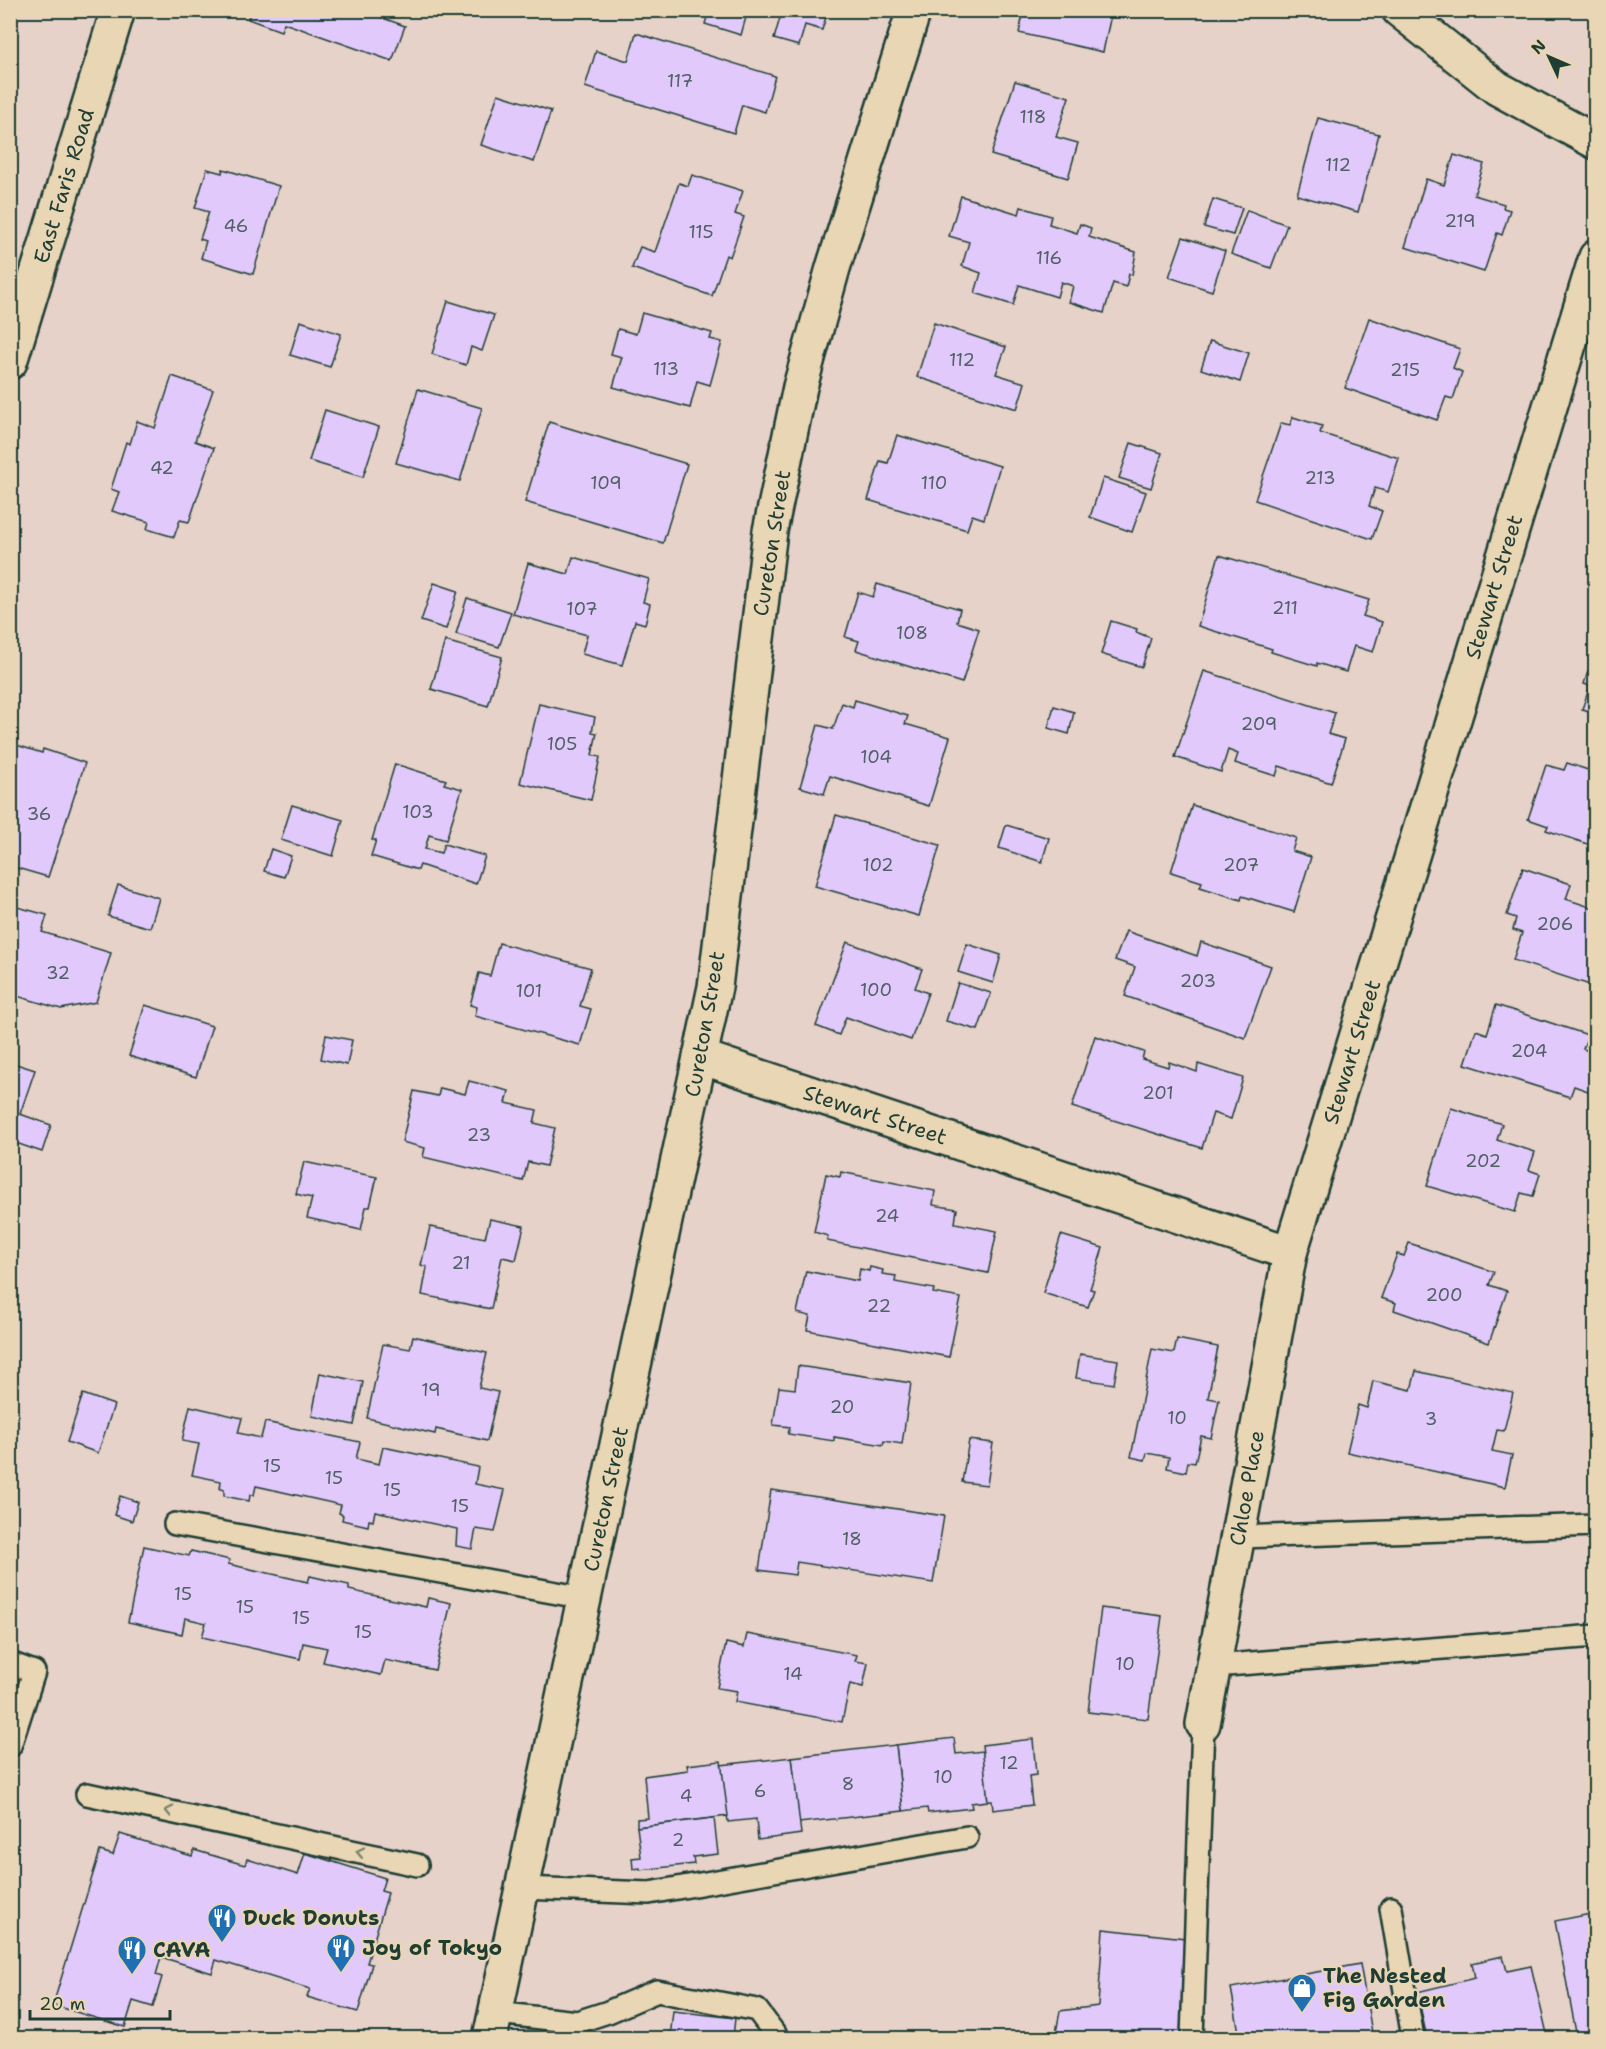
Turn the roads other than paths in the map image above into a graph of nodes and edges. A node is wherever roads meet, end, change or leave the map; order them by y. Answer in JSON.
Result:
{"nodes":[{"id":1,"x":118,"y":10,"type":"edge"},
{"id":2,"x":914,"y":10,"type":"edge"},
{"id":3,"x":1399,"y":10,"type":"edge"},
{"id":4,"x":1596,"y":142,"type":"edge"},
{"id":5,"x":1596,"y":257,"type":"edge"},
{"id":6,"x":10,"y":362,"type":"edge"},
{"id":7,"x":701,"y":1057,"type":"junction"},
{"id":8,"x":1290,"y":1252,"type":"junction"},
{"id":9,"x":175,"y":1524,"type":"dead end"},
{"id":10,"x":1596,"y":1525,"type":"edge"},
{"id":11,"x":1238,"y":1537,"type":"junction"},
{"id":12,"x":585,"y":1598,"type":"junction"},
{"id":13,"x":1596,"y":1636,"type":"edge"},
{"id":14,"x":10,"y":1663,"type":"edge"},
{"id":15,"x":1214,"y":1666,"type":"junction"},
{"id":16,"x":1203,"y":1724,"type":"joint"},
{"id":17,"x":10,"y":1746,"type":"edge"},
{"id":18,"x":87,"y":1794,"type":"dead end"},
{"id":19,"x":967,"y":1837,"type":"dead end"},
{"id":20,"x":417,"y":1865,"type":"dead end"},
{"id":21,"x":523,"y":1888,"type":"junction"},
{"id":22,"x":1391,"y":1908,"type":"dead end"},
{"id":23,"x":493,"y":2026,"type":"edge"},
{"id":24,"x":778,"y":2038,"type":"edge"},
{"id":25,"x":1192,"y":2038,"type":"edge"},
{"id":26,"x":1413,"y":2038,"type":"edge"}],
"edges":[{"from":1,"to":6,"type":"street","name":"East Faris Road"},
{"from":2,"to":7,"type":"street","name":"Cureton Street"},
{"from":3,"to":4,"type":"street"},
{"from":5,"to":8,"type":"street","name":"Stewart Street"},
{"from":7,"to":8,"type":"street","name":"Stewart Street"},
{"from":7,"to":12,"type":"street","name":"Cureton Street"},
{"from":8,"to":11,"type":"street","name":"Chloe Place"},
{"from":9,"to":12,"type":"lane"},
{"from":10,"to":11,"type":"lane"},
{"from":11,"to":15,"type":"street","name":"Chloe Place"},
{"from":12,"to":21,"type":"street","name":"Cureton Street"},
{"from":13,"to":15,"type":"lane"},
{"from":14,"to":17,"type":"lane"},
{"from":15,"to":16,"type":"street","name":"Chloe Place"},
{"from":16,"to":25,"type":"lane"},
{"from":20,"to":18,"type":"lane","one_way":true},
{"from":19,"to":21,"type":"lane"},
{"from":21,"to":23,"type":"street","name":"Cureton Street"},
{"from":22,"to":26,"type":"lane"},
{"from":23,"to":24,"type":"lane"}]}
